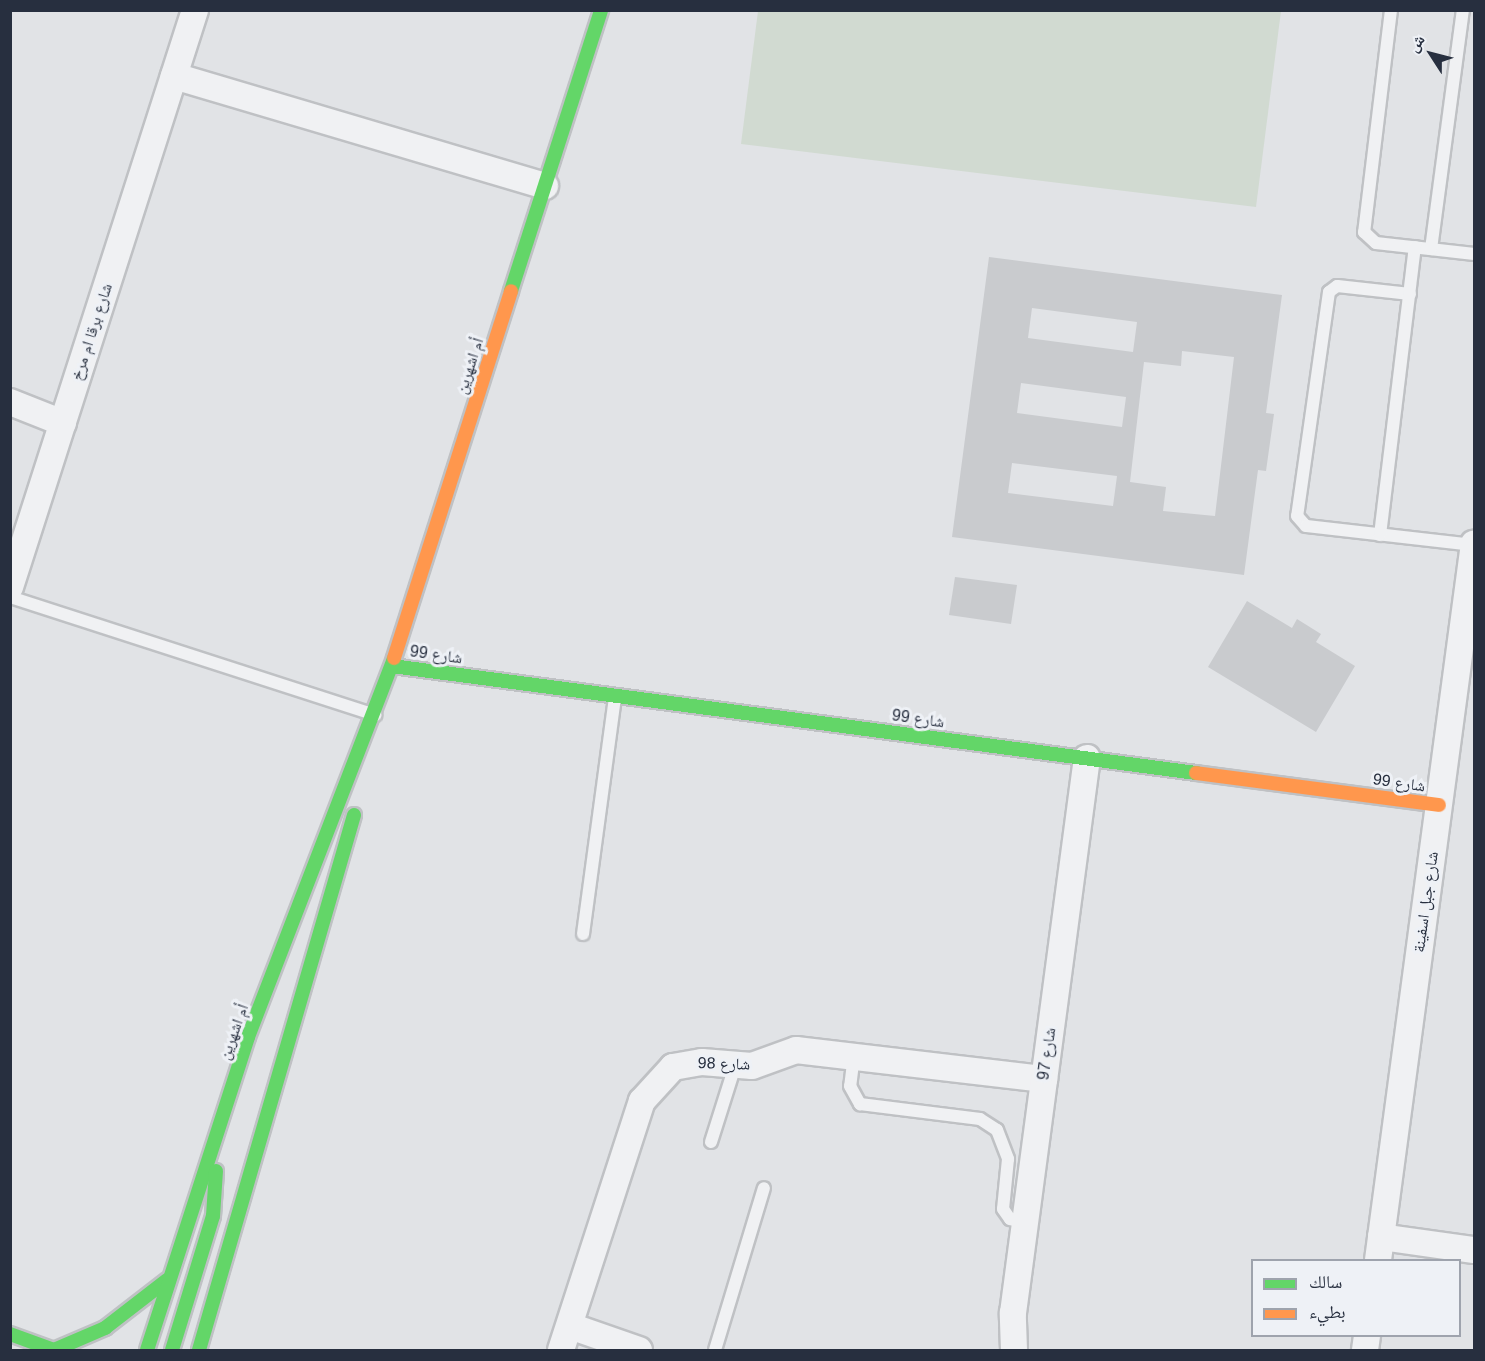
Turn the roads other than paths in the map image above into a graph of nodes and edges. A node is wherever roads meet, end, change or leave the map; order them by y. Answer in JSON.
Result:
{"nodes":[{"id":1,"x":195,"y":10,"type":"edge"},
{"id":2,"x":601,"y":10,"type":"edge"},
{"id":3,"x":1390,"y":10,"type":"edge"},
{"id":4,"x":1463,"y":10,"type":"edge"},
{"id":5,"x":174,"y":76,"type":"junction"},
{"id":6,"x":545,"y":186,"type":"junction"},
{"id":7,"x":1415,"y":247,"type":"junction"},
{"id":8,"x":1431,"y":249,"type":"junction"},
{"id":9,"x":1474,"y":254,"type":"edge"},
{"id":10,"x":1410,"y":294,"type":"junction"},
{"id":11,"x":10,"y":402,"type":"edge"},
{"id":12,"x":63,"y":423,"type":"junction"},
{"id":13,"x":1380,"y":536,"type":"junction"},
{"id":14,"x":1474,"y":544,"type":"edge"},
{"id":15,"x":10,"y":587,"type":"edge"},
{"id":16,"x":10,"y":597,"type":"edge"},
{"id":17,"x":392,"y":666,"type":"junction"},
{"id":18,"x":615,"y":696,"type":"junction"},
{"id":19,"x":376,"y":716,"type":"junction"},
{"id":20,"x":371,"y":731,"type":"junction"},
{"id":21,"x":1087,"y":758,"type":"junction"},
{"id":22,"x":1439,"y":805,"type":"junction"},
{"id":23,"x":584,"y":934,"type":"dead end"},
{"id":24,"x":854,"y":1055,"type":"junction"},
{"id":25,"x":735,"y":1066,"type":"junction"},
{"id":26,"x":1044,"y":1079,"type":"junction"},
{"id":27,"x":711,"y":1142,"type":"dead end"},
{"id":28,"x":212,"y":1146,"type":"junction"},
{"id":29,"x":764,"y":1188,"type":"dead end"},
{"id":30,"x":1025,"y":1222,"type":"junction"},
{"id":31,"x":1379,"y":1249,"type":"edge"},
{"id":32,"x":1474,"y":1250,"type":"edge"},
{"id":33,"x":167,"y":1280,"type":"junction"},
{"id":34,"x":570,"y":1326,"type":"junction"},
{"id":35,"x":13,"y":1330,"type":"edge"},
{"id":36,"x":204,"y":1336,"type":"junction"},
{"id":37,"x":54,"y":1350,"type":"edge"},
{"id":38,"x":147,"y":1350,"type":"edge"},
{"id":39,"x":172,"y":1350,"type":"edge"},
{"id":40,"x":199,"y":1350,"type":"edge"},
{"id":41,"x":214,"y":1350,"type":"edge"},
{"id":42,"x":561,"y":1350,"type":"edge"},
{"id":43,"x":639,"y":1350,"type":"edge"},
{"id":44,"x":715,"y":1350,"type":"edge"},
{"id":45,"x":1014,"y":1350,"type":"edge"}],
"edges":[{"from":1,"to":5,"type":"street","name":"شارع برقا ام مرخ"},
{"from":2,"to":6,"type":"street","name":"أم اشهرين"},
{"from":3,"to":7,"type":"lane"},
{"from":4,"to":8,"type":"lane"},
{"from":5,"to":6,"type":"street"},
{"from":5,"to":12,"type":"street","name":"شارع برقا ام مرخ"},
{"from":6,"to":17,"type":"street","name":"أم اشهرين"},
{"from":7,"to":8,"type":"lane"},
{"from":7,"to":10,"type":"lane"},
{"from":8,"to":9,"type":"lane"},
{"from":10,"to":13,"type":"lane"},
{"from":10,"to":13,"type":"lane"},
{"from":11,"to":12,"type":"street"},
{"from":12,"to":15,"type":"street","name":"شارع برقا ام مرخ"},
{"from":13,"to":14,"type":"lane"},
{"from":14,"to":22,"type":"street","name":"شارع جبل اسفينة"},
{"from":16,"to":19,"type":"lane"},
{"from":17,"to":18,"type":"street","name":"شارع 99"},
{"from":17,"to":19,"type":"street","name":"أم اشهرين"},
{"from":18,"to":21,"type":"street","name":"شارع 99"},
{"from":18,"to":23,"type":"lane"},
{"from":19,"to":20,"type":"street","name":"أم اشهرين"},
{"from":20,"to":28,"type":"street","name":"أم اشهرين"},
{"from":20,"to":36,"type":"street","name":"أم اشهرين"},
{"from":21,"to":22,"type":"street","name":"شارع 99"},
{"from":21,"to":26,"type":"street","name":"شارع 97"},
{"from":22,"to":31,"type":"street","name":"شارع جبل اسفينة"},
{"from":24,"to":25,"type":"street","name":"شارع 98"},
{"from":24,"to":26,"type":"street","name":"شارع 98"},
{"from":24,"to":30,"type":"lane"},
{"from":25,"to":27,"type":"lane"},
{"from":25,"to":34,"type":"street","name":"شارع 98"},
{"from":26,"to":30,"type":"street","name":"شارع 97"},
{"from":28,"to":33,"type":"street","name":"أم اشهرين"},
{"from":28,"to":39,"type":"street"},
{"from":29,"to":44,"type":"lane"},
{"from":30,"to":45,"type":"street","name":"شارع 97"},
{"from":31,"to":32,"type":"street"},
{"from":33,"to":37,"type":"street"},
{"from":33,"to":38,"type":"street","name":"أم اشهرين"},
{"from":34,"to":42,"type":"street","name":"شارع 98"},
{"from":34,"to":43,"type":"street"},
{"from":35,"to":37,"type":"street"},
{"from":36,"to":40,"type":"street","name":"أم اشهرين"},
{"from":36,"to":41,"type":"street"}]}
